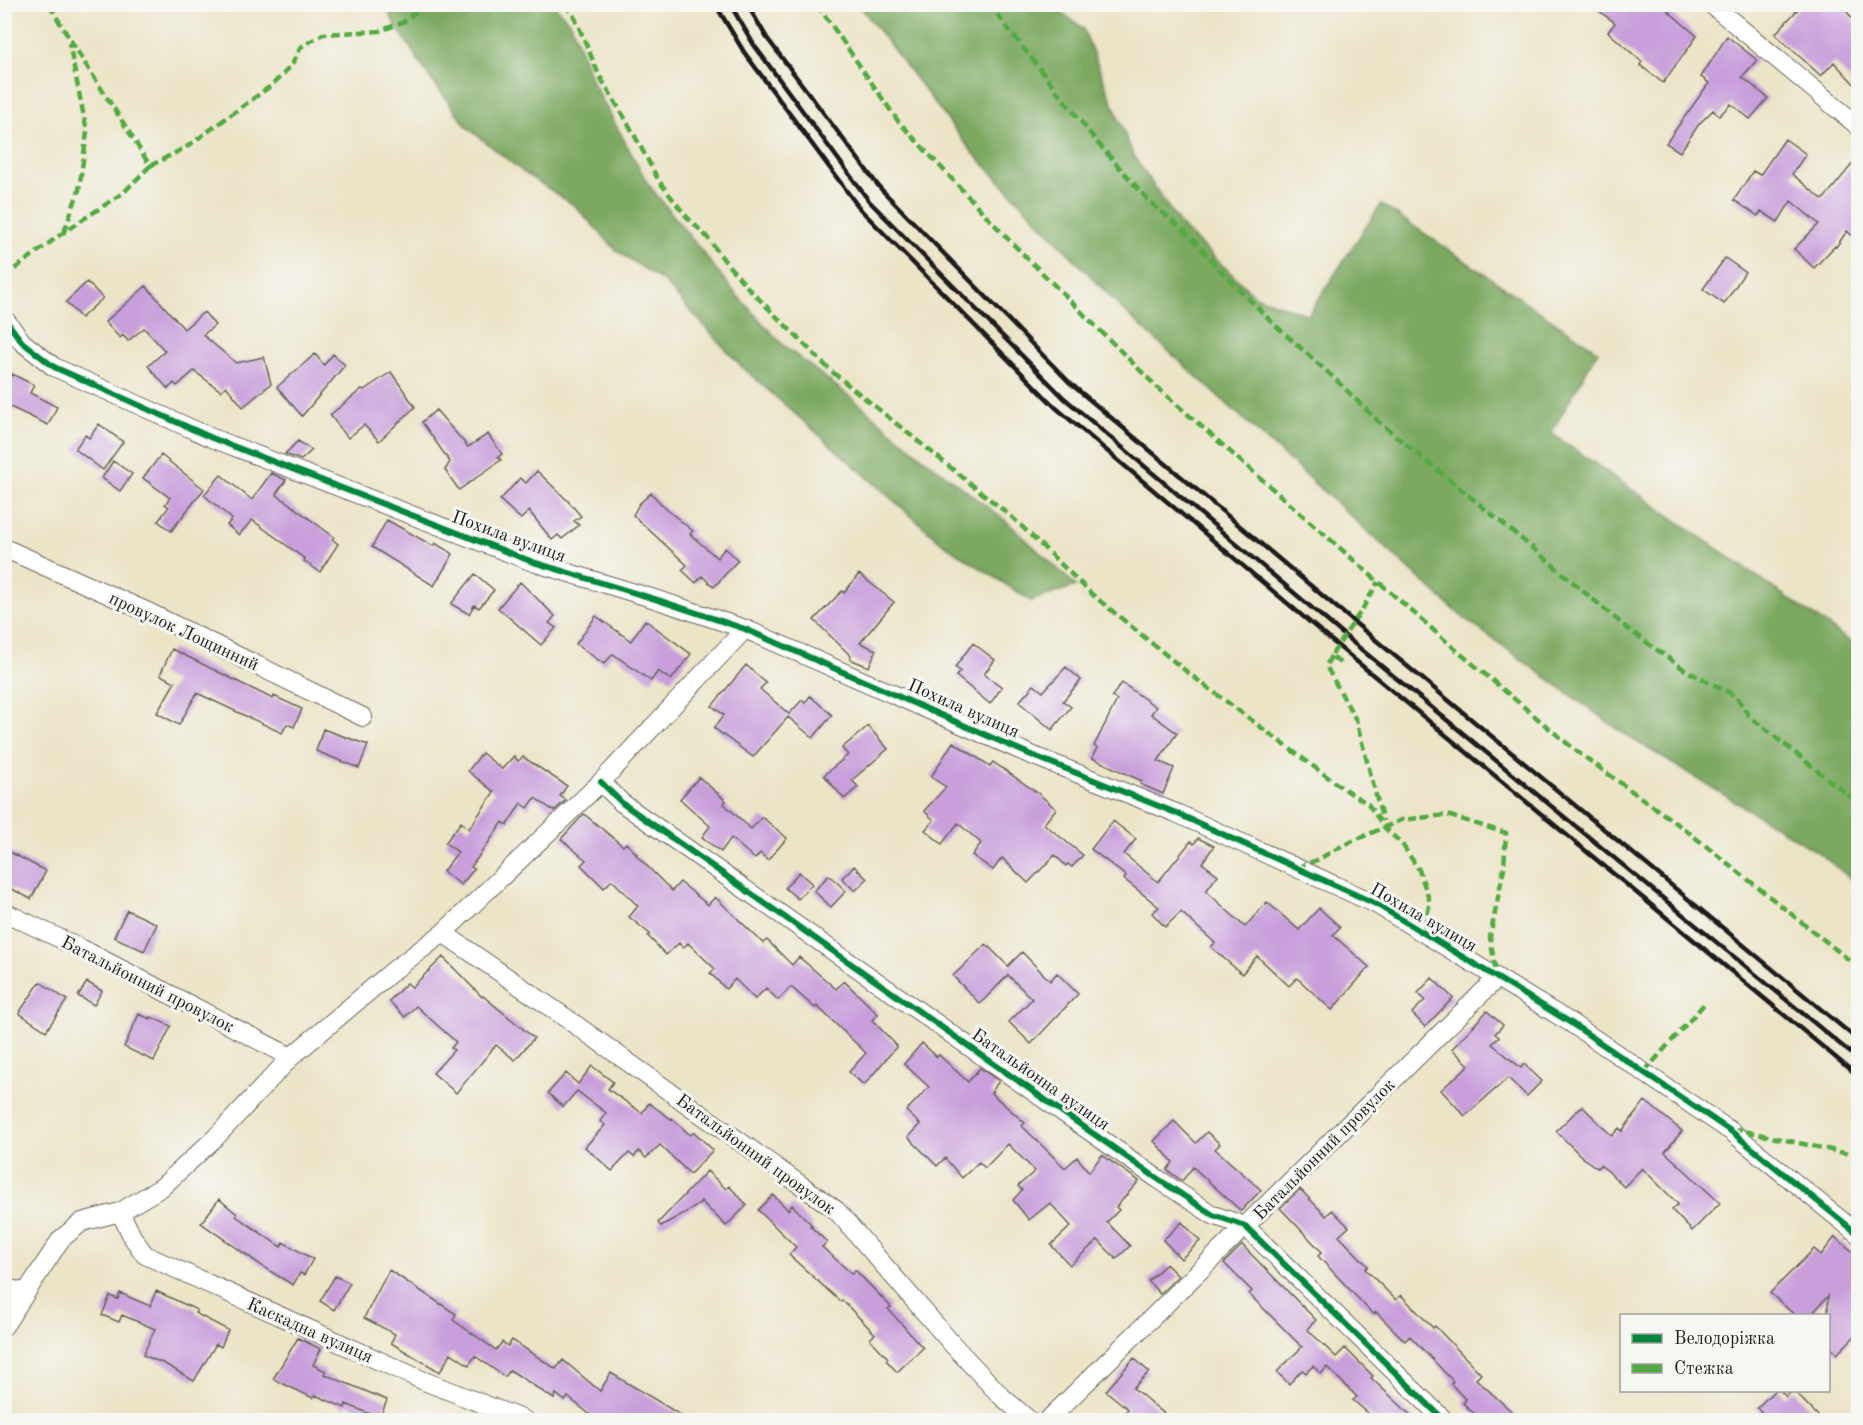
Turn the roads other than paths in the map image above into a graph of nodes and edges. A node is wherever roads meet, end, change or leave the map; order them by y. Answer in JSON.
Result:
{"nodes":[{"id":1,"x":1711,"y":4,"type":"edge"},
{"id":2,"x":1858,"y":126,"type":"edge"},
{"id":3,"x":4,"y":318,"type":"edge"},
{"id":4,"x":4,"y":548,"type":"edge"},
{"id":5,"x":745,"y":629,"type":"junction"},
{"id":6,"x":363,"y":717,"type":"dead end"},
{"id":7,"x":601,"y":782,"type":"junction"},
{"id":8,"x":4,"y":912,"type":"edge"},
{"id":9,"x":442,"y":933,"type":"junction"},
{"id":10,"x":1497,"y":978,"type":"junction"},
{"id":11,"x":291,"y":1057,"type":"junction"},
{"id":12,"x":120,"y":1212,"type":"junction"},
{"id":13,"x":1245,"y":1226,"type":"junction"},
{"id":14,"x":1858,"y":1234,"type":"edge"},
{"id":15,"x":4,"y":1288,"type":"edge"},
{"id":16,"x":25,"y":1292,"type":"junction"},
{"id":17,"x":4,"y":1326,"type":"edge"},
{"id":18,"x":524,"y":1420,"type":"edge"},
{"id":19,"x":1029,"y":1420,"type":"edge"},
{"id":20,"x":1048,"y":1420,"type":"edge"},
{"id":21,"x":1444,"y":1420,"type":"edge"}],
"edges":[{"from":1,"to":2,"type":"street"},
{"from":3,"to":5,"type":"street","name":"Похила вулиця"},
{"from":4,"to":6,"type":"street","name":"провулок Лощинний"},
{"from":5,"to":7,"type":"street"},
{"from":5,"to":10,"type":"street","name":"Похила вулиця"},
{"from":7,"to":9,"type":"street"},
{"from":7,"to":13,"type":"street","name":"Батальйонна вулиця"},
{"from":8,"to":11,"type":"street","name":"Батальйонний провулок"},
{"from":9,"to":11,"type":"street"},
{"from":9,"to":19,"type":"street","name":"Батальйонний провулок"},
{"from":10,"to":13,"type":"street","name":"Батальйонний провулок"},
{"from":10,"to":14,"type":"street","name":"Похила вулиця"},
{"from":11,"to":12,"type":"street"},
{"from":12,"to":16,"type":"street"},
{"from":12,"to":18,"type":"street","name":"Каскадна вулиця"},
{"from":13,"to":20,"type":"street","name":"Батальйонний провулок"},
{"from":13,"to":21,"type":"street","name":"Батальйонна вулиця"},
{"from":15,"to":16,"type":"street"},
{"from":16,"to":17,"type":"street"}]}
